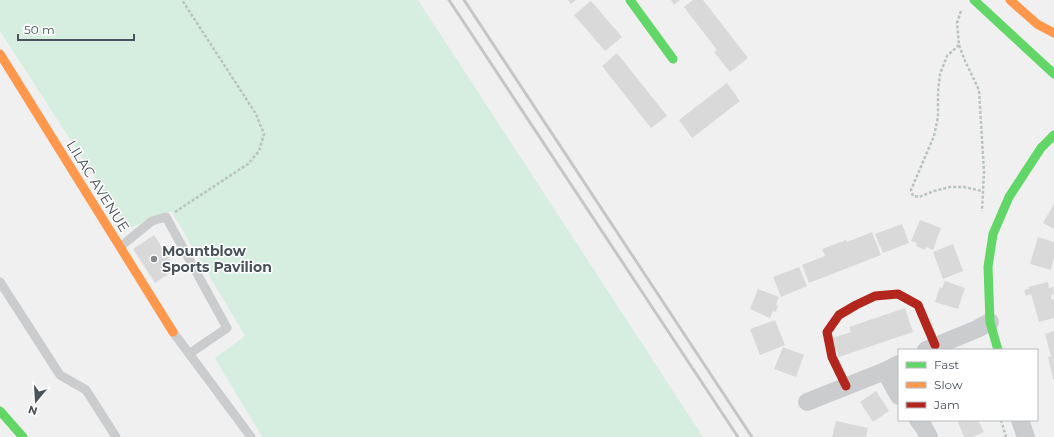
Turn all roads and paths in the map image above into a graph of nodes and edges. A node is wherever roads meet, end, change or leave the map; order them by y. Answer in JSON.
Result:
{"nodes":[{"id":1,"x":182,"y":0,"type":"edge"},
{"id":2,"x":630,"y":0,"type":"edge"},
{"id":3,"x":974,"y":0,"type":"edge"},
{"id":4,"x":1010,"y":0,"type":"edge"},
{"id":5,"x":965,"y":5,"type":"dead end"},
{"id":6,"x":1054,"y":33,"type":"edge"},
{"id":7,"x":959,"y":45,"type":"junction"},
{"id":8,"x":0,"y":54,"type":"edge"},
{"id":9,"x":673,"y":59,"type":"dead end"},
{"id":10,"x":1054,"y":74,"type":"edge"},
{"id":11,"x":1054,"y":135,"type":"edge"},
{"id":12,"x":982,"y":191,"type":"junction"},
{"id":13,"x":166,"y":217,"type":"junction"},
{"id":14,"x":993,"y":234,"type":"junction"},
{"id":15,"x":120,"y":246,"type":"junction"},
{"id":16,"x":0,"y":282,"type":"edge"},
{"id":17,"x":990,"y":322,"type":"junction"},
{"id":18,"x":173,"y":332,"type":"joint"},
{"id":19,"x":931,"y":348,"type":"edge"},
{"id":20,"x":998,"y":349,"type":"edge"},
{"id":21,"x":189,"y":354,"type":"junction"},
{"id":22,"x":892,"y":368,"type":"edge"},
{"id":23,"x":846,"y":386,"type":"junction"},
{"id":24,"x":898,"y":392,"type":"edge"},
{"id":25,"x":806,"y":402,"type":"dead end"},
{"id":26,"x":0,"y":411,"type":"edge"},
{"id":27,"x":919,"y":421,"type":"edge"},
{"id":28,"x":1001,"y":421,"type":"edge"},
{"id":29,"x":1020,"y":421,"type":"edge"},
{"id":30,"x":23,"y":437,"type":"edge"},
{"id":31,"x":116,"y":437,"type":"edge"},
{"id":32,"x":251,"y":437,"type":"edge"},
{"id":33,"x":929,"y":437,"type":"edge"},
{"id":34,"x":1006,"y":437,"type":"edge"},
{"id":35,"x":1026,"y":437,"type":"edge"}],
"edges":[{"from":1,"to":13,"type":"path"},
{"from":2,"to":9,"type":"street"},
{"from":3,"to":10,"type":"street"},
{"from":4,"to":6,"type":"street"},
{"from":5,"to":7,"type":"path"},
{"from":7,"to":12,"type":"path"},
{"from":7,"to":12,"type":"path"},
{"from":8,"to":15,"type":"street","name":"LILAC AVENUE"},
{"from":11,"to":14,"type":"street"},
{"from":12,"to":14,"type":"path"},
{"from":13,"to":15,"type":"lane"},
{"from":13,"to":21,"type":"lane"},
{"from":14,"to":17,"type":"street"},
{"from":15,"to":18,"type":"street","name":"LILAC AVENUE"},
{"from":16,"to":31,"type":"lane"},
{"from":17,"to":19,"type":"street"},
{"from":17,"to":20,"type":"street"},
{"from":18,"to":21,"type":"lane"},
{"from":19,"to":23,"type":"street"},
{"from":21,"to":32,"type":"lane"},
{"from":22,"to":23,"type":"street"},
{"from":22,"to":24,"type":"street"},
{"from":23,"to":25,"type":"street"},
{"from":26,"to":30,"type":"street"},
{"from":27,"to":33,"type":"street"},
{"from":28,"to":34,"type":"path"},
{"from":29,"to":35,"type":"street"}]}
